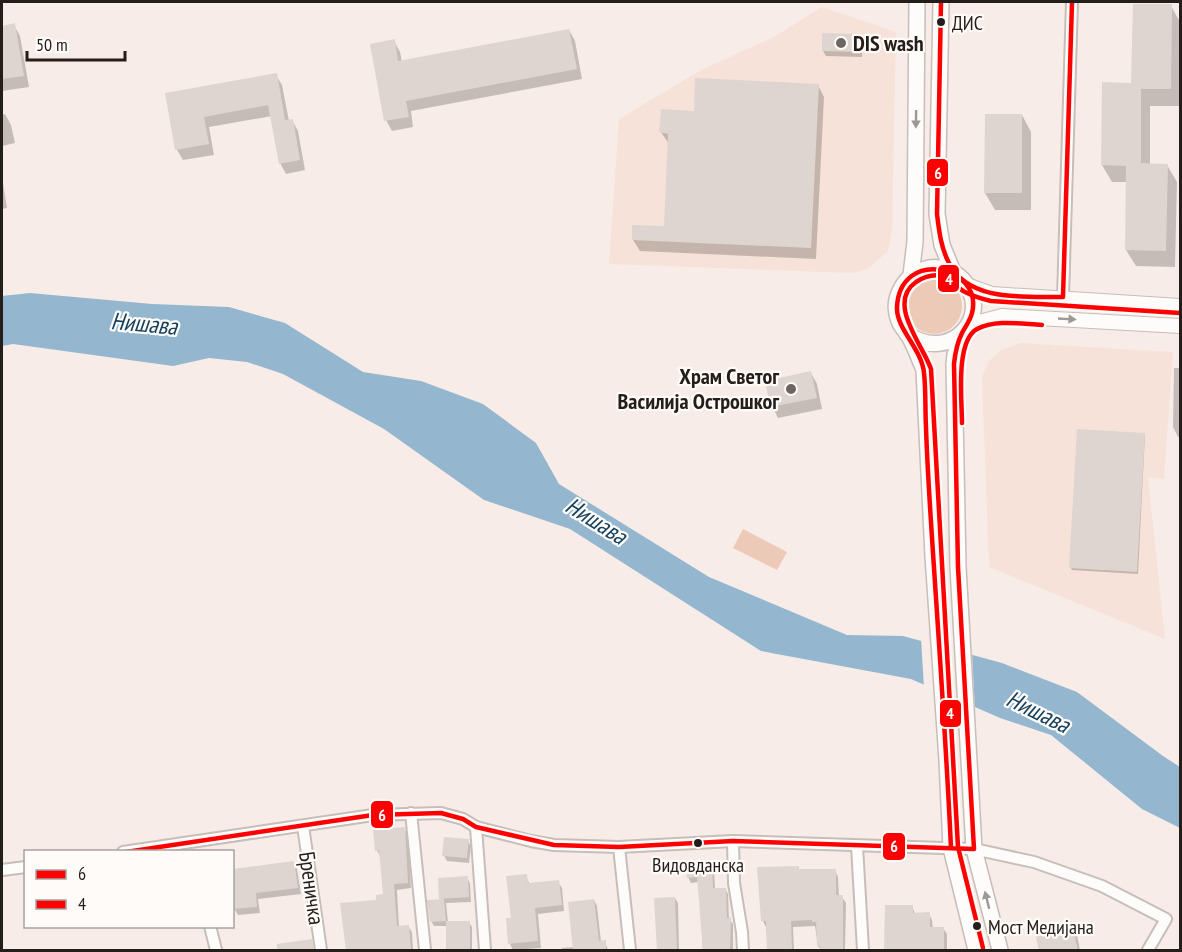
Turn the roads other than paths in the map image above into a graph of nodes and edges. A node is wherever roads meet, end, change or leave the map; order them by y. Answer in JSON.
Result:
{"nodes":[{"id":1,"x":917,"y":2,"type":"edge"},
{"id":2,"x":941,"y":2,"type":"edge"},
{"id":3,"x":1072,"y":2,"type":"edge"},
{"id":4,"x":952,"y":272,"type":"junction"},
{"id":5,"x":911,"y":275,"type":"junction"},
{"id":6,"x":967,"y":285,"type":"junction"},
{"id":7,"x":1063,"y":297,"type":"junction"},
{"id":8,"x":1180,"y":306,"type":"edge"},
{"id":9,"x":1180,"y":326,"type":"edge"},
{"id":10,"x":965,"y":329,"type":"junction"},
{"id":11,"x":908,"y":334,"type":"junction"},
{"id":12,"x":411,"y":813,"type":"junction"},
{"id":13,"x":303,"y":826,"type":"junction"},
{"id":14,"x":476,"y":827,"type":"junction"},
{"id":15,"x":733,"y":842,"type":"junction"},
{"id":16,"x":857,"y":846,"type":"junction"},
{"id":17,"x":191,"y":847,"type":"edge"},
{"id":18,"x":619,"y":847,"type":"junction"},
{"id":19,"x":951,"y":848,"type":"junction"},
{"id":20,"x":974,"y":849,"type":"junction"},
{"id":21,"x":150,"y":850,"type":"edge"},
{"id":22,"x":24,"y":867,"type":"edge"},
{"id":23,"x":2,"y":870,"type":"edge"},
{"id":24,"x":210,"y":928,"type":"edge"},
{"id":25,"x":216,"y":951,"type":"edge"},
{"id":26,"x":321,"y":951,"type":"edge"},
{"id":27,"x":425,"y":951,"type":"edge"},
{"id":28,"x":485,"y":951,"type":"edge"},
{"id":29,"x":630,"y":951,"type":"edge"},
{"id":30,"x":743,"y":951,"type":"edge"},
{"id":31,"x":863,"y":951,"type":"edge"},
{"id":32,"x":976,"y":951,"type":"edge"},
{"id":33,"x":1000,"y":951,"type":"edge"},
{"id":34,"x":1148,"y":951,"type":"edge"}],
"edges":[{"from":1,"to":5,"type":"main road","one_way":true},
{"from":2,"to":4,"type":"main road"},
{"from":3,"to":7,"type":"street"},
{"from":4,"to":5,"type":"main road"},
{"from":4,"to":6,"type":"main road"},
{"from":5,"to":11,"type":"main road"},
{"from":6,"to":7,"type":"street"},
{"from":6,"to":10,"type":"main road"},
{"from":7,"to":8,"type":"street"},
{"from":10,"to":9,"type":"street","one_way":true},
{"from":10,"to":11,"type":"main road"},
{"from":10,"to":20,"type":"main road"},
{"from":11,"to":19,"type":"main road"},
{"from":12,"to":13,"type":"street"},
{"from":12,"to":14,"type":"street"},
{"from":12,"to":27,"type":"street"},
{"from":13,"to":17,"type":"street"},
{"from":13,"to":26,"type":"street","name":"Бреничка"},
{"from":14,"to":18,"type":"street"},
{"from":14,"to":28,"type":"street"},
{"from":15,"to":16,"type":"street"},
{"from":15,"to":18,"type":"street"},
{"from":15,"to":30,"type":"street"},
{"from":16,"to":19,"type":"street"},
{"from":16,"to":31,"type":"street"},
{"from":17,"to":21,"type":"street"},
{"from":18,"to":29,"type":"street"},
{"from":19,"to":20,"type":"street"},
{"from":19,"to":32,"type":"main road"},
{"from":33,"to":20,"type":"main road","one_way":true},
{"from":20,"to":34,"type":"street"},
{"from":22,"to":23,"type":"street"},
{"from":24,"to":25,"type":"street"}]}
